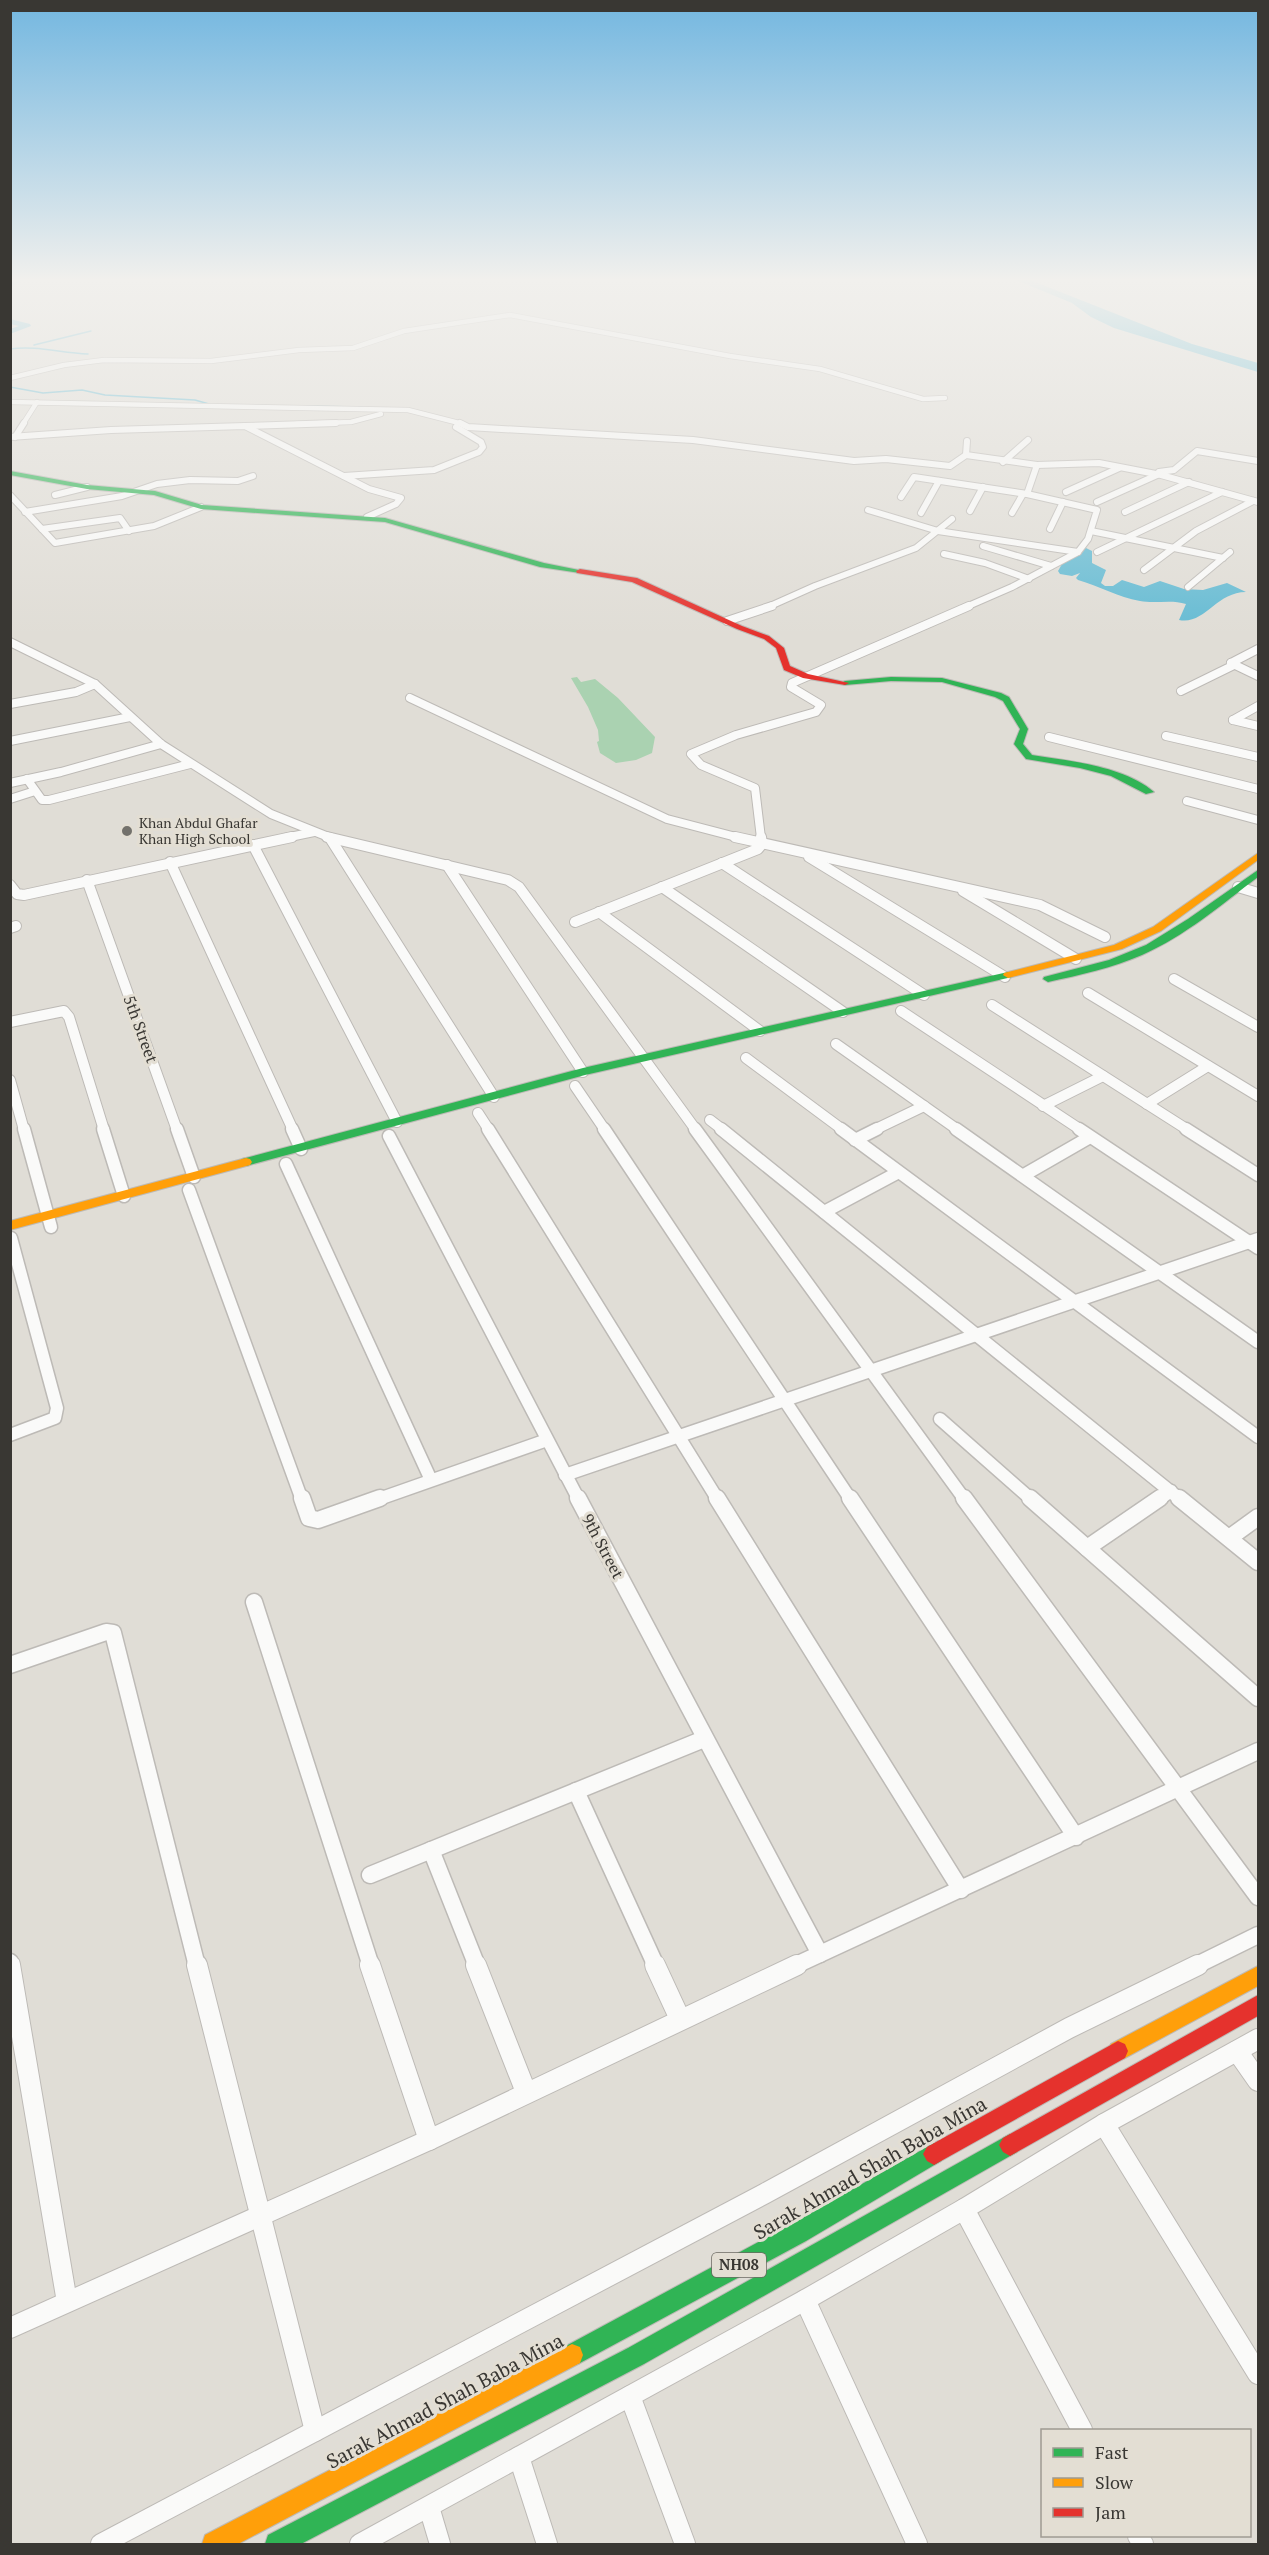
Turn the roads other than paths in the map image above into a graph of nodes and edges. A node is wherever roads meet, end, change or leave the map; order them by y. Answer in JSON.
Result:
{"nodes":[{"id":1,"x":917,"y":397,"type":"edge"},
{"id":2,"x":945,"y":398,"type":"dead end"},
{"id":3,"x":10,"y":402,"type":"edge"},
{"id":4,"x":37,"y":402,"type":"junction"},
{"id":5,"x":418,"y":411,"type":"junction"},
{"id":6,"x":444,"y":419,"type":"junction"},
{"id":7,"x":245,"y":426,"type":"junction"},
{"id":8,"x":13,"y":437,"type":"edge"},
{"id":9,"x":1028,"y":440,"type":"dead end"},
{"id":10,"x":967,"y":441,"type":"dead end"},
{"id":11,"x":966,"y":455,"type":"junction"},
{"id":12,"x":1258,"y":461,"type":"edge"},
{"id":13,"x":1003,"y":462,"type":"junction"},
{"id":14,"x":926,"y":463,"type":"junction"},
{"id":15,"x":1037,"y":465,"type":"junction"},
{"id":16,"x":1119,"y":468,"type":"junction"},
{"id":17,"x":10,"y":473,"type":"edge"},
{"id":18,"x":1155,"y":474,"type":"junction"},
{"id":19,"x":253,"y":476,"type":"dead end"},
{"id":20,"x":343,"y":477,"type":"junction"},
{"id":21,"x":917,"y":478,"type":"junction"},
{"id":22,"x":939,"y":481,"type":"junction"},
{"id":23,"x":1189,"y":482,"type":"junction"},
{"id":24,"x":87,"y":487,"type":"junction"},
{"id":25,"x":983,"y":487,"type":"junction"},
{"id":26,"x":131,"y":491,"type":"junction"},
{"id":27,"x":1065,"y":492,"type":"dead end"},
{"id":28,"x":1222,"y":492,"type":"junction"},
{"id":29,"x":1025,"y":494,"type":"junction"},
{"id":30,"x":10,"y":495,"type":"edge"},
{"id":31,"x":55,"y":495,"type":"dead end"},
{"id":32,"x":901,"y":497,"type":"dead end"},
{"id":33,"x":1063,"y":502,"type":"junction"},
{"id":34,"x":1097,"y":502,"type":"dead end"},
{"id":35,"x":1256,"y":502,"type":"edge"},
{"id":36,"x":19,"y":504,"type":"junction"},
{"id":37,"x":10,"y":506,"type":"edge"},
{"id":38,"x":201,"y":507,"type":"junction"},
{"id":39,"x":868,"y":510,"type":"dead end"},
{"id":40,"x":970,"y":511,"type":"dead end"},
{"id":41,"x":25,"y":512,"type":"junction"},
{"id":42,"x":1125,"y":512,"type":"dead end"},
{"id":43,"x":921,"y":513,"type":"dead end"},
{"id":44,"x":1012,"y":513,"type":"dead end"},
{"id":45,"x":367,"y":517,"type":"junction"},
{"id":46,"x":952,"y":519,"type":"dead end"},
{"id":47,"x":42,"y":529,"type":"junction"},
{"id":48,"x":1050,"y":529,"type":"dead end"},
{"id":49,"x":129,"y":531,"type":"junction"},
{"id":50,"x":938,"y":531,"type":"junction"},
{"id":51,"x":1091,"y":531,"type":"junction"},
{"id":52,"x":1128,"y":538,"type":"junction"},
{"id":53,"x":960,"y":541,"type":"dead end"},
{"id":54,"x":1172,"y":546,"type":"junction"},
{"id":55,"x":1078,"y":552,"type":"junction"},
{"id":56,"x":1097,"y":552,"type":"dead end"},
{"id":57,"x":1230,"y":552,"type":"dead end"},
{"id":58,"x":944,"y":554,"type":"dead end"},
{"id":59,"x":1223,"y":558,"type":"junction"},
{"id":60,"x":1051,"y":566,"type":"junction"},
{"id":61,"x":1144,"y":570,"type":"dead end"},
{"id":62,"x":1029,"y":579,"type":"junction"},
{"id":63,"x":1188,"y":587,"type":"dead end"},
{"id":64,"x":727,"y":621,"type":"junction"},
{"id":65,"x":10,"y":642,"type":"edge"},
{"id":66,"x":1258,"y":648,"type":"edge"},
{"id":67,"x":1234,"y":665,"type":"junction"},
{"id":68,"x":806,"y":676,"type":"junction"},
{"id":69,"x":1258,"y":676,"type":"edge"},
{"id":70,"x":95,"y":684,"type":"junction"},
{"id":71,"x":1181,"y":691,"type":"dead end"},
{"id":72,"x":410,"y":698,"type":"dead end"},
{"id":73,"x":10,"y":704,"type":"edge"},
{"id":74,"x":1258,"y":706,"type":"edge"},
{"id":75,"x":130,"y":717,"type":"junction"},
{"id":76,"x":1258,"y":726,"type":"edge"},
{"id":77,"x":1166,"y":736,"type":"dead end"},
{"id":78,"x":1049,"y":737,"type":"dead end"},
{"id":79,"x":10,"y":741,"type":"edge"},
{"id":80,"x":161,"y":744,"type":"junction"},
{"id":81,"x":1258,"y":757,"type":"edge"},
{"id":82,"x":190,"y":764,"type":"junction"},
{"id":83,"x":27,"y":779,"type":"junction"},
{"id":84,"x":10,"y":783,"type":"edge"},
{"id":85,"x":1258,"y":789,"type":"edge"},
{"id":86,"x":35,"y":791,"type":"junction"},
{"id":87,"x":1149,"y":792,"type":"dead end"},
{"id":88,"x":10,"y":799,"type":"edge"},
{"id":89,"x":1187,"y":801,"type":"dead end"},
{"id":90,"x":1258,"y":820,"type":"edge"},
{"id":91,"x":314,"y":832,"type":"junction"},
{"id":92,"x":330,"y":838,"type":"junction"},
{"id":93,"x":762,"y":844,"type":"junction"},
{"id":94,"x":253,"y":845,"type":"junction"},
{"id":95,"x":801,"y":852,"type":"junction"},
{"id":96,"x":1258,"y":856,"type":"edge"},
{"id":97,"x":170,"y":862,"type":"junction"},
{"id":98,"x":722,"y":863,"type":"junction"},
{"id":99,"x":447,"y":865,"type":"junction"},
{"id":100,"x":1258,"y":873,"type":"edge"},
{"id":101,"x":87,"y":880,"type":"junction"},
{"id":102,"x":10,"y":885,"type":"edge"},
{"id":103,"x":955,"y":886,"type":"junction"},
{"id":104,"x":662,"y":887,"type":"junction"},
{"id":105,"x":1239,"y":887,"type":"junction"},
{"id":106,"x":1258,"y":893,"type":"edge"},
{"id":107,"x":599,"y":912,"type":"junction"},
{"id":108,"x":575,"y":922,"type":"dead end"},
{"id":109,"x":1105,"y":937,"type":"dead end"},
{"id":110,"x":1076,"y":959,"type":"junction"},
{"id":111,"x":1005,"y":977,"type":"junction"},
{"id":112,"x":1174,"y":979,"type":"dead end"},
{"id":113,"x":1088,"y":993,"type":"dead end"},
{"id":114,"x":924,"y":995,"type":"junction"},
{"id":115,"x":992,"y":1005,"type":"dead end"},
{"id":116,"x":901,"y":1011,"type":"junction"},
{"id":117,"x":843,"y":1012,"type":"junction"},
{"id":118,"x":10,"y":1022,"type":"edge"},
{"id":119,"x":1258,"y":1026,"type":"edge"},
{"id":120,"x":760,"y":1031,"type":"junction"},
{"id":121,"x":836,"y":1044,"type":"dead end"},
{"id":122,"x":746,"y":1058,"type":"dead end"},
{"id":123,"x":647,"y":1062,"type":"junction"},
{"id":124,"x":1208,"y":1066,"type":"junction"},
{"id":125,"x":583,"y":1072,"type":"junction"},
{"id":126,"x":1103,"y":1076,"type":"junction"},
{"id":127,"x":10,"y":1080,"type":"edge"},
{"id":128,"x":574,"y":1086,"type":"junction"},
{"id":129,"x":1258,"y":1096,"type":"edge"},
{"id":130,"x":494,"y":1097,"type":"junction"},
{"id":131,"x":1147,"y":1104,"type":"junction"},
{"id":132,"x":924,"y":1106,"type":"junction"},
{"id":133,"x":1043,"y":1106,"type":"junction"},
{"id":134,"x":478,"y":1113,"type":"junction"},
{"id":135,"x":710,"y":1120,"type":"dead end"},
{"id":136,"x":397,"y":1122,"type":"junction"},
{"id":137,"x":389,"y":1136,"type":"junction"},
{"id":138,"x":1090,"y":1137,"type":"junction"},
{"id":139,"x":855,"y":1140,"type":"junction"},
{"id":140,"x":301,"y":1149,"type":"junction"},
{"id":141,"x":286,"y":1164,"type":"junction"},
{"id":142,"x":897,"y":1173,"type":"junction"},
{"id":143,"x":1023,"y":1175,"type":"junction"},
{"id":144,"x":1258,"y":1175,"type":"edge"},
{"id":145,"x":191,"y":1184,"type":"junction"},
{"id":146,"x":124,"y":1196,"type":"junction"},
{"id":147,"x":824,"y":1212,"type":"junction"},
{"id":148,"x":50,"y":1222,"type":"junction"},
{"id":149,"x":10,"y":1226,"type":"edge"},
{"id":150,"x":11,"y":1238,"type":"edge"},
{"id":151,"x":1255,"y":1243,"type":"edge"},
{"id":152,"x":1162,"y":1272,"type":"junction"},
{"id":153,"x":1073,"y":1303,"type":"junction"},
{"id":154,"x":981,"y":1335,"type":"junction"},
{"id":155,"x":1258,"y":1342,"type":"edge"},
{"id":156,"x":872,"y":1373,"type":"junction"},
{"id":157,"x":787,"y":1402,"type":"junction"},
{"id":158,"x":939,"y":1419,"type":"dead end"},
{"id":159,"x":10,"y":1435,"type":"edge"},
{"id":160,"x":1258,"y":1437,"type":"edge"},
{"id":161,"x":678,"y":1438,"type":"junction"},
{"id":162,"x":546,"y":1440,"type":"junction"},
{"id":163,"x":566,"y":1475,"type":"junction"},
{"id":164,"x":431,"y":1480,"type":"junction"},
{"id":165,"x":1171,"y":1491,"type":"junction"},
{"id":166,"x":1258,"y":1516,"type":"edge"},
{"id":167,"x":1229,"y":1538,"type":"junction"},
{"id":168,"x":1087,"y":1548,"type":"junction"},
{"id":169,"x":1258,"y":1562,"type":"edge"},
{"id":170,"x":254,"y":1602,"type":"dead end"},
{"id":171,"x":10,"y":1665,"type":"edge"},
{"id":172,"x":1258,"y":1698,"type":"edge"},
{"id":173,"x":704,"y":1739,"type":"junction"},
{"id":174,"x":1258,"y":1751,"type":"edge"},
{"id":175,"x":1178,"y":1789,"type":"junction"},
{"id":176,"x":576,"y":1791,"type":"junction"},
{"id":177,"x":1076,"y":1836,"type":"junction"},
{"id":178,"x":431,"y":1850,"type":"junction"},
{"id":179,"x":370,"y":1875,"type":"dead end"},
{"id":180,"x":961,"y":1890,"type":"junction"},
{"id":181,"x":1258,"y":1897,"type":"edge"},
{"id":182,"x":1258,"y":1935,"type":"edge"},
{"id":183,"x":820,"y":1954,"type":"junction"},
{"id":184,"x":10,"y":1962,"type":"edge"},
{"id":185,"x":1258,"y":1976,"type":"edge"},
{"id":186,"x":1258,"y":2005,"type":"edge"},
{"id":187,"x":680,"y":2019,"type":"junction"},
{"id":188,"x":1258,"y":2039,"type":"edge"},
{"id":189,"x":1237,"y":2051,"type":"junction"},
{"id":190,"x":1258,"y":2081,"type":"edge"},
{"id":191,"x":526,"y":2092,"type":"junction"},
{"id":192,"x":1104,"y":2124,"type":"junction"},
{"id":193,"x":429,"y":2140,"type":"junction"},
{"id":194,"x":964,"y":2209,"type":"junction"},
{"id":195,"x":259,"y":2217,"type":"junction"},
{"id":196,"x":805,"y":2300,"type":"junction"},
{"id":197,"x":67,"y":2302,"type":"junction"},
{"id":198,"x":10,"y":2328,"type":"edge"},
{"id":199,"x":1258,"y":2374,"type":"edge"},
{"id":200,"x":630,"y":2396,"type":"junction"},
{"id":201,"x":1081,"y":2429,"type":"edge"},
{"id":202,"x":315,"y":2431,"type":"junction"},
{"id":203,"x":519,"y":2457,"type":"junction"},
{"id":204,"x":429,"y":2507,"type":"junction"},
{"id":205,"x":101,"y":2544,"type":"edge"},
{"id":206,"x":214,"y":2544,"type":"edge"},
{"id":207,"x":278,"y":2544,"type":"edge"},
{"id":208,"x":360,"y":2544,"type":"edge"},
{"id":209,"x":440,"y":2544,"type":"edge"},
{"id":210,"x":547,"y":2544,"type":"edge"},
{"id":211,"x":684,"y":2544,"type":"edge"},
{"id":212,"x":917,"y":2544,"type":"edge"}],
"edges":[{"from":1,"to":2,"type":"street"},
{"from":3,"to":4,"type":"street"},
{"from":4,"to":5,"type":"street"},
{"from":4,"to":8,"type":"street"},
{"from":5,"to":6,"type":"street"},
{"from":5,"to":7,"type":"street"},
{"from":6,"to":14,"type":"street"},
{"from":6,"to":20,"type":"street"},
{"from":7,"to":8,"type":"street"},
{"from":7,"to":20,"type":"street"},
{"from":9,"to":13,"type":"street"},
{"from":10,"to":11,"type":"street"},
{"from":11,"to":13,"type":"street"},
{"from":11,"to":14,"type":"street"},
{"from":12,"to":18,"type":"street"},
{"from":13,"to":15,"type":"street"},
{"from":14,"to":21,"type":"street"},
{"from":15,"to":16,"type":"street"},
{"from":15,"to":29,"type":"street"},
{"from":16,"to":18,"type":"street"},
{"from":16,"to":27,"type":"street"},
{"from":17,"to":24,"type":"main road"},
{"from":18,"to":23,"type":"street"},
{"from":18,"to":34,"type":"street"},
{"from":19,"to":26,"type":"street"},
{"from":20,"to":45,"type":"street"},
{"from":21,"to":22,"type":"street"},
{"from":21,"to":32,"type":"street"},
{"from":22,"to":25,"type":"street"},
{"from":22,"to":43,"type":"street"},
{"from":23,"to":28,"type":"street"},
{"from":23,"to":42,"type":"street"},
{"from":24,"to":26,"type":"main road"},
{"from":24,"to":31,"type":"street"},
{"from":25,"to":29,"type":"street"},
{"from":25,"to":40,"type":"street"},
{"from":26,"to":38,"type":"main road"},
{"from":26,"to":41,"type":"street"},
{"from":28,"to":35,"type":"street"},
{"from":28,"to":52,"type":"street"},
{"from":29,"to":33,"type":"street"},
{"from":29,"to":44,"type":"street"},
{"from":30,"to":36,"type":"street"},
{"from":33,"to":48,"type":"street"},
{"from":33,"to":51,"type":"street"},
{"from":35,"to":54,"type":"street"},
{"from":36,"to":37,"type":"street"},
{"from":36,"to":41,"type":"street"},
{"from":38,"to":45,"type":"main road"},
{"from":38,"to":49,"type":"street"},
{"from":39,"to":50,"type":"street"},
{"from":41,"to":47,"type":"street"},
{"from":45,"to":64,"type":"main road"},
{"from":46,"to":50,"type":"street"},
{"from":47,"to":49,"type":"street"},
{"from":47,"to":49,"type":"street"},
{"from":50,"to":55,"type":"street"},
{"from":50,"to":64,"type":"street"},
{"from":51,"to":52,"type":"street"},
{"from":51,"to":55,"type":"street"},
{"from":52,"to":54,"type":"street"},
{"from":52,"to":56,"type":"street"},
{"from":53,"to":60,"type":"street"},
{"from":54,"to":59,"type":"street"},
{"from":54,"to":61,"type":"street"},
{"from":55,"to":60,"type":"street"},
{"from":57,"to":59,"type":"street"},
{"from":58,"to":62,"type":"street"},
{"from":59,"to":63,"type":"street"},
{"from":60,"to":62,"type":"street"},
{"from":62,"to":68,"type":"street"},
{"from":64,"to":68,"type":"main road"},
{"from":65,"to":70,"type":"street"},
{"from":66,"to":67,"type":"street"},
{"from":67,"to":69,"type":"street"},
{"from":67,"to":71,"type":"street"},
{"from":68,"to":87,"type":"main road"},
{"from":68,"to":93,"type":"street"},
{"from":70,"to":73,"type":"street"},
{"from":70,"to":75,"type":"street"},
{"from":72,"to":93,"type":"street"},
{"from":74,"to":76,"type":"street"},
{"from":75,"to":79,"type":"street"},
{"from":75,"to":80,"type":"street"},
{"from":77,"to":81,"type":"street"},
{"from":78,"to":85,"type":"street"},
{"from":80,"to":82,"type":"street"},
{"from":80,"to":83,"type":"street"},
{"from":82,"to":86,"type":"street"},
{"from":82,"to":91,"type":"street"},
{"from":83,"to":84,"type":"street"},
{"from":83,"to":86,"type":"street"},
{"from":86,"to":88,"type":"street"},
{"from":89,"to":90,"type":"street"},
{"from":91,"to":92,"type":"street"},
{"from":91,"to":94,"type":"street"},
{"from":92,"to":99,"type":"street"},
{"from":92,"to":130,"type":"street"},
{"from":93,"to":95,"type":"street"},
{"from":93,"to":98,"type":"street"},
{"from":94,"to":97,"type":"street"},
{"from":94,"to":136,"type":"street"},
{"from":95,"to":103,"type":"street"},
{"from":95,"to":111,"type":"street"},
{"from":96,"to":110,"type":"main road"},
{"from":97,"to":101,"type":"street"},
{"from":97,"to":140,"type":"street"},
{"from":98,"to":104,"type":"street"},
{"from":98,"to":114,"type":"street"},
{"from":99,"to":123,"type":"street"},
{"from":99,"to":125,"type":"street"},
{"from":100,"to":105,"type":"main road"},
{"from":101,"to":102,"type":"street"},
{"from":101,"to":145,"type":"street","name":"5th Street"},
{"from":103,"to":109,"type":"street"},
{"from":103,"to":110,"type":"street"},
{"from":104,"to":107,"type":"street"},
{"from":104,"to":117,"type":"street"},
{"from":105,"to":106,"type":"street"},
{"from":105,"to":116,"type":"main road"},
{"from":107,"to":108,"type":"street"},
{"from":107,"to":120,"type":"street"},
{"from":110,"to":111,"type":"main road"},
{"from":111,"to":114,"type":"main road"},
{"from":112,"to":119,"type":"street"},
{"from":113,"to":124,"type":"street"},
{"from":114,"to":117,"type":"main road"},
{"from":115,"to":126,"type":"street"},
{"from":116,"to":123,"type":"main road"},
{"from":116,"to":133,"type":"street"},
{"from":117,"to":120,"type":"main road"},
{"from":118,"to":146,"type":"street"},
{"from":120,"to":123,"type":"main road"},
{"from":121,"to":132,"type":"street"},
{"from":122,"to":139,"type":"street"},
{"from":123,"to":125,"type":"main road"},
{"from":123,"to":128,"type":"main road"},
{"from":123,"to":156,"type":"street"},
{"from":124,"to":129,"type":"street"},
{"from":124,"to":131,"type":"street"},
{"from":125,"to":130,"type":"main road"},
{"from":126,"to":131,"type":"street"},
{"from":126,"to":133,"type":"street"},
{"from":127,"to":148,"type":"street"},
{"from":128,"to":134,"type":"main road"},
{"from":128,"to":157,"type":"street"},
{"from":130,"to":136,"type":"main road"},
{"from":131,"to":144,"type":"street"},
{"from":132,"to":139,"type":"street"},
{"from":132,"to":143,"type":"street"},
{"from":133,"to":138,"type":"street"},
{"from":134,"to":137,"type":"main road"},
{"from":134,"to":161,"type":"street"},
{"from":135,"to":147,"type":"street"},
{"from":136,"to":140,"type":"main road"},
{"from":137,"to":141,"type":"main road"},
{"from":137,"to":162,"type":"street","name":"9th Street"},
{"from":138,"to":143,"type":"street"},
{"from":138,"to":151,"type":"street"},
{"from":139,"to":142,"type":"street"},
{"from":140,"to":145,"type":"main road"},
{"from":141,"to":145,"type":"main road"},
{"from":141,"to":164,"type":"street"},
{"from":142,"to":147,"type":"street"},
{"from":142,"to":153,"type":"street"},
{"from":143,"to":152,"type":"street"},
{"from":145,"to":146,"type":"main road"},
{"from":145,"to":148,"type":"main road"},
{"from":145,"to":164,"type":"street","name":"5th Street"},
{"from":146,"to":148,"type":"main road"},
{"from":147,"to":154,"type":"street"},
{"from":148,"to":149,"type":"main road"},
{"from":148,"to":150,"type":"main road"},
{"from":150,"to":159,"type":"street"},
{"from":151,"to":152,"type":"street"},
{"from":152,"to":153,"type":"street"},
{"from":152,"to":155,"type":"street"},
{"from":153,"to":154,"type":"street"},
{"from":153,"to":160,"type":"street"},
{"from":154,"to":156,"type":"street"},
{"from":154,"to":165,"type":"street"},
{"from":156,"to":157,"type":"street"},
{"from":156,"to":175,"type":"street"},
{"from":157,"to":161,"type":"street"},
{"from":157,"to":177,"type":"street"},
{"from":158,"to":168,"type":"street"},
{"from":161,"to":163,"type":"street"},
{"from":161,"to":180,"type":"street"},
{"from":162,"to":163,"type":"street","name":"9th Street"},
{"from":162,"to":164,"type":"street"},
{"from":163,"to":173,"type":"street","name":"9th Street"},
{"from":165,"to":167,"type":"street"},
{"from":165,"to":168,"type":"street"},
{"from":166,"to":167,"type":"street"},
{"from":167,"to":169,"type":"street"},
{"from":168,"to":172,"type":"street"},
{"from":170,"to":193,"type":"street"},
{"from":171,"to":195,"type":"street"},
{"from":173,"to":176,"type":"street"},
{"from":173,"to":183,"type":"street","name":"9th Street"},
{"from":174,"to":175,"type":"street"},
{"from":175,"to":177,"type":"street"},
{"from":175,"to":181,"type":"street"},
{"from":176,"to":178,"type":"street"},
{"from":176,"to":187,"type":"street"},
{"from":177,"to":180,"type":"street"},
{"from":178,"to":179,"type":"street"},
{"from":178,"to":191,"type":"street"},
{"from":180,"to":183,"type":"street"},
{"from":182,"to":202,"type":"street"},
{"from":183,"to":187,"type":"street"},
{"from":184,"to":197,"type":"street"},
{"from":185,"to":206,"type":"main road","name":"Sarak Ahmad Shah Baba Mina","number":"NH08"},
{"from":186,"to":207,"type":"main road","number":"NH08"},
{"from":187,"to":191,"type":"street"},
{"from":188,"to":189,"type":"street"},
{"from":189,"to":190,"type":"street"},
{"from":189,"to":192,"type":"street"},
{"from":191,"to":193,"type":"street"},
{"from":192,"to":194,"type":"street"},
{"from":192,"to":199,"type":"street"},
{"from":193,"to":195,"type":"street"},
{"from":194,"to":196,"type":"street"},
{"from":194,"to":201,"type":"street"},
{"from":195,"to":197,"type":"street"},
{"from":195,"to":202,"type":"street"},
{"from":196,"to":200,"type":"street"},
{"from":196,"to":212,"type":"street"},
{"from":197,"to":198,"type":"street"},
{"from":200,"to":203,"type":"street"},
{"from":200,"to":211,"type":"street"},
{"from":202,"to":205,"type":"street"},
{"from":203,"to":204,"type":"street"},
{"from":203,"to":210,"type":"street"},
{"from":204,"to":208,"type":"street"},
{"from":204,"to":209,"type":"street"}]}
